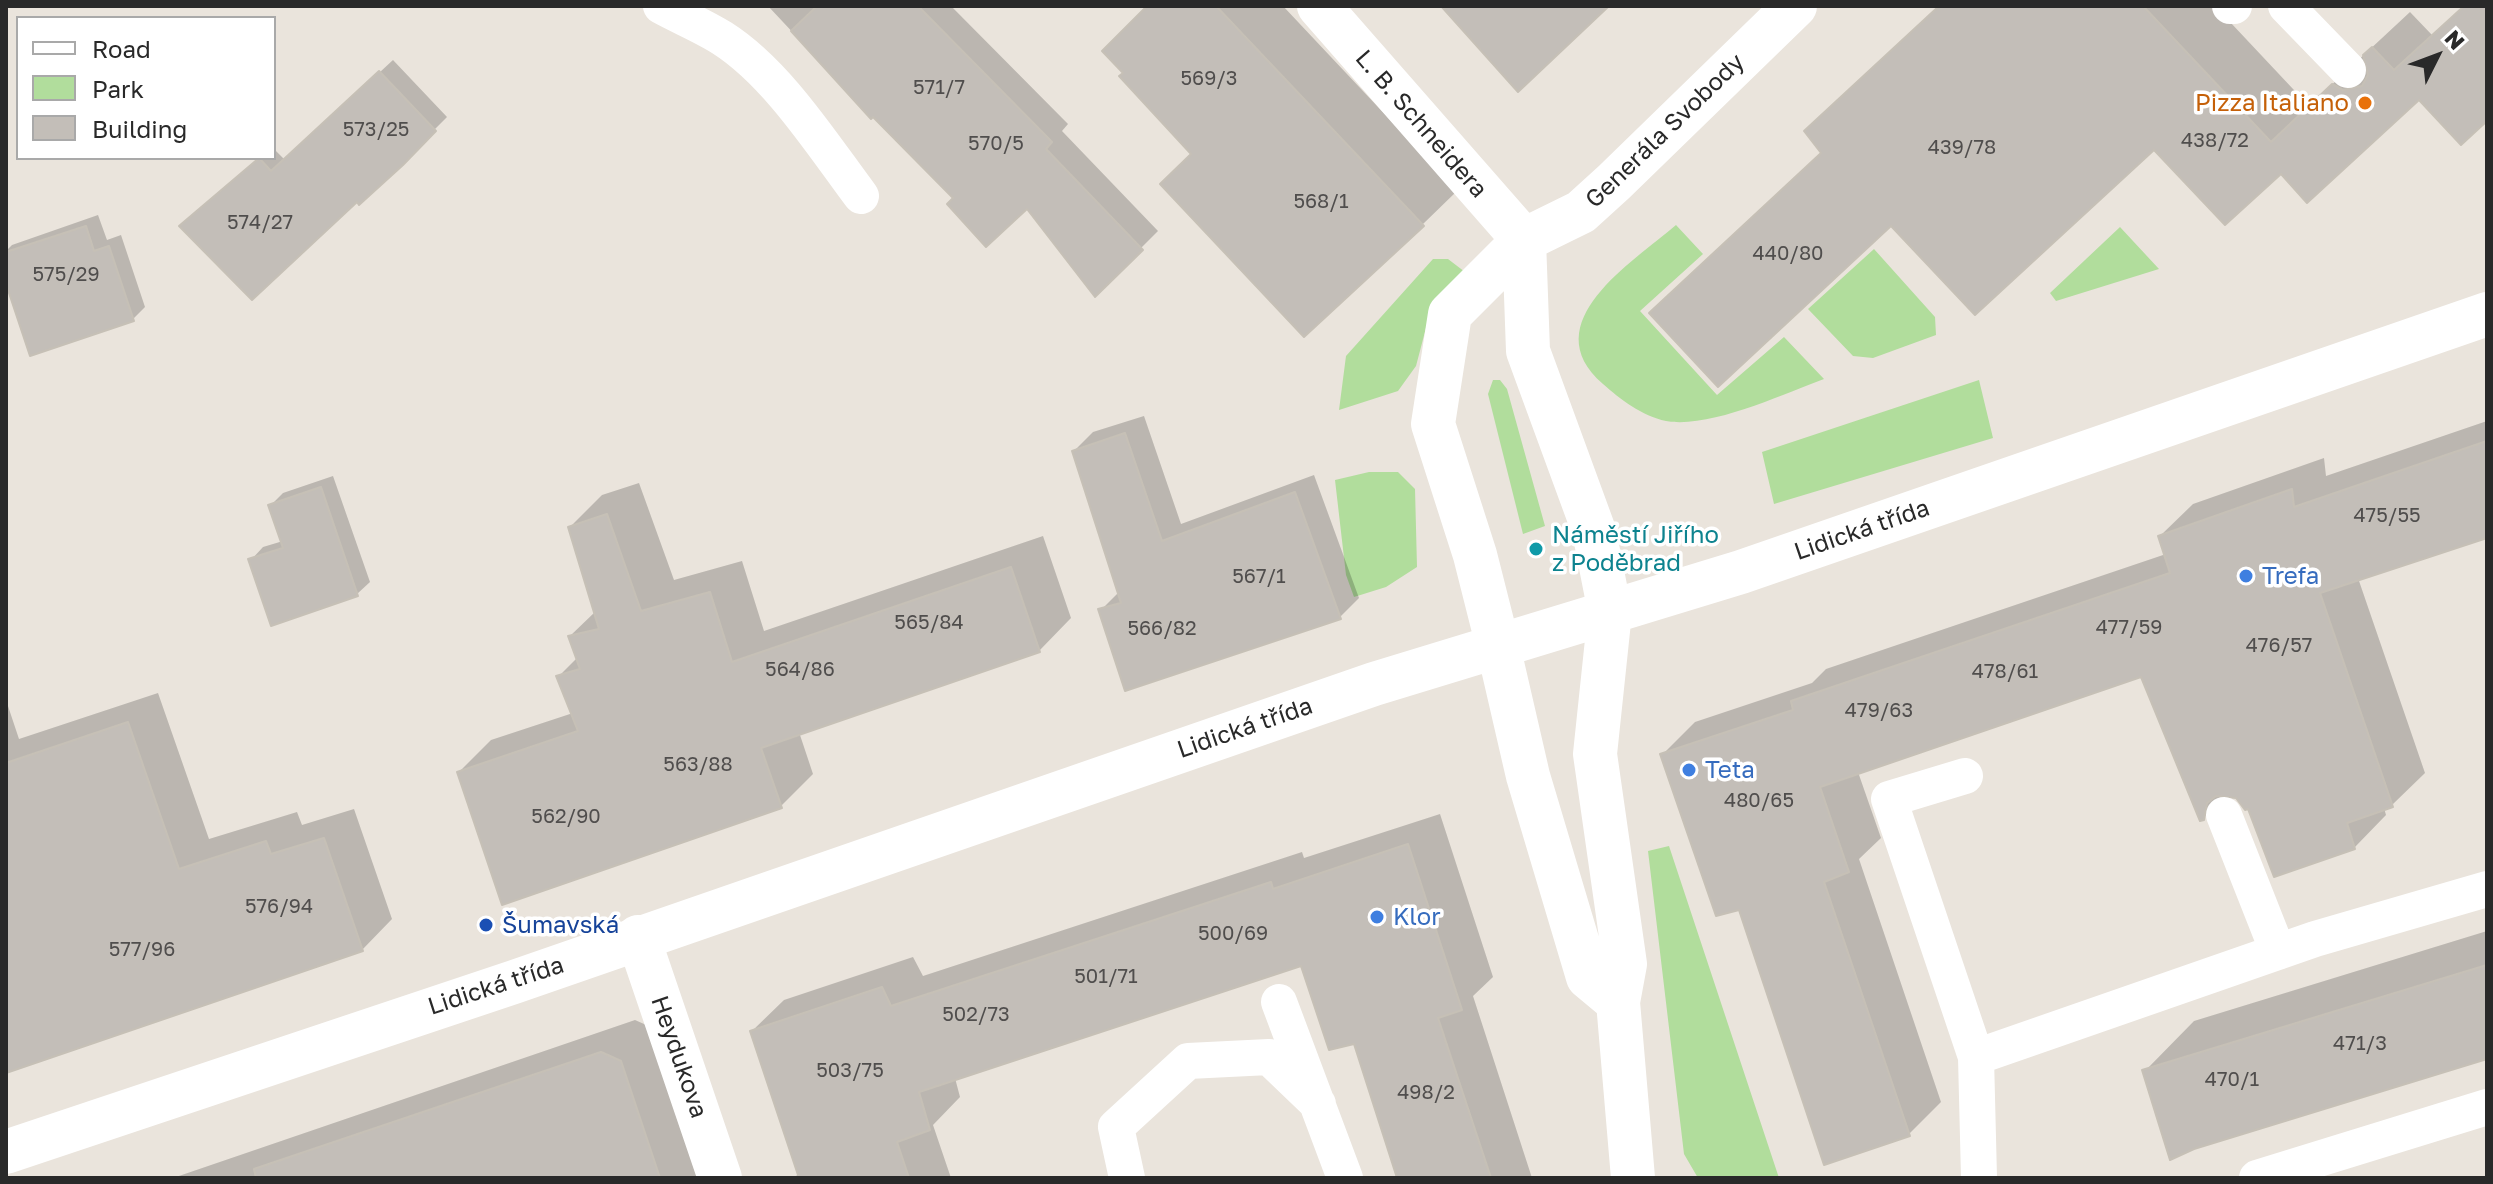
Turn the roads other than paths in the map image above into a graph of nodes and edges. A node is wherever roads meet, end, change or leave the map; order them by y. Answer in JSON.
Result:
{"nodes":[{"id":1,"x":661,"y":6,"type":"edge"},
{"id":2,"x":1319,"y":6,"type":"edge"},
{"id":3,"x":1795,"y":6,"type":"edge"},
{"id":4,"x":2286,"y":6,"type":"edge"},
{"id":5,"x":2348,"y":70,"type":"dead end"},
{"id":6,"x":861,"y":196,"type":"dead end"},
{"id":7,"x":1524,"y":240,"type":"junction"},
{"id":8,"x":2487,"y":314,"type":"edge"},
{"id":9,"x":1610,"y":612,"type":"junction"},
{"id":10,"x":1498,"y":646,"type":"junction"},
{"id":11,"x":1965,"y":776,"type":"dead end"},
{"id":12,"x":2224,"y":815,"type":"dead end"},
{"id":13,"x":2487,"y":889,"type":"edge"},
{"id":14,"x":638,"y":937,"type":"junction"},
{"id":15,"x":2278,"y":952,"type":"junction"},
{"id":16,"x":1279,"y":1002,"type":"dead end"},
{"id":17,"x":1618,"y":1002,"type":"junction"},
{"id":18,"x":1976,"y":1057,"type":"junction"},
{"id":19,"x":1318,"y":1104,"type":"junction"},
{"id":20,"x":2487,"y":1107,"type":"edge"},
{"id":21,"x":6,"y":1152,"type":"edge"},
{"id":22,"x":720,"y":1178,"type":"edge"},
{"id":23,"x":1127,"y":1178,"type":"edge"},
{"id":24,"x":1345,"y":1178,"type":"edge"},
{"id":25,"x":1633,"y":1178,"type":"edge"},
{"id":26,"x":1979,"y":1178,"type":"edge"},
{"id":27,"x":2257,"y":1178,"type":"edge"}],
"edges":[{"from":1,"to":6,"type":"lane"},
{"from":2,"to":7,"type":"street","name":"L. B. Schneidera"},
{"from":3,"to":7,"type":"street","name":"Generála Svobody"},
{"from":4,"to":5,"type":"lane"},
{"from":7,"to":9,"type":"street"},
{"from":7,"to":10,"type":"street","name":"Generála Svobody"},
{"from":8,"to":9,"type":"street","name":"Lidická třída"},
{"from":9,"to":10,"type":"street","name":"Lidická třída"},
{"from":9,"to":17,"type":"street"},
{"from":10,"to":14,"type":"street","name":"Lidická třída"},
{"from":10,"to":17,"type":"street","name":"Generála Svobody"},
{"from":11,"to":18,"type":"lane"},
{"from":12,"to":15,"type":"lane"},
{"from":13,"to":15,"type":"lane"},
{"from":14,"to":21,"type":"street","name":"Lidická třída"},
{"from":14,"to":22,"type":"street","name":"Heydukova"},
{"from":15,"to":18,"type":"lane"},
{"from":16,"to":19,"type":"lane"},
{"from":17,"to":25,"type":"street"},
{"from":18,"to":26,"type":"lane"},
{"from":19,"to":23,"type":"lane"},
{"from":19,"to":24,"type":"lane"},
{"from":20,"to":27,"type":"lane"}]}
